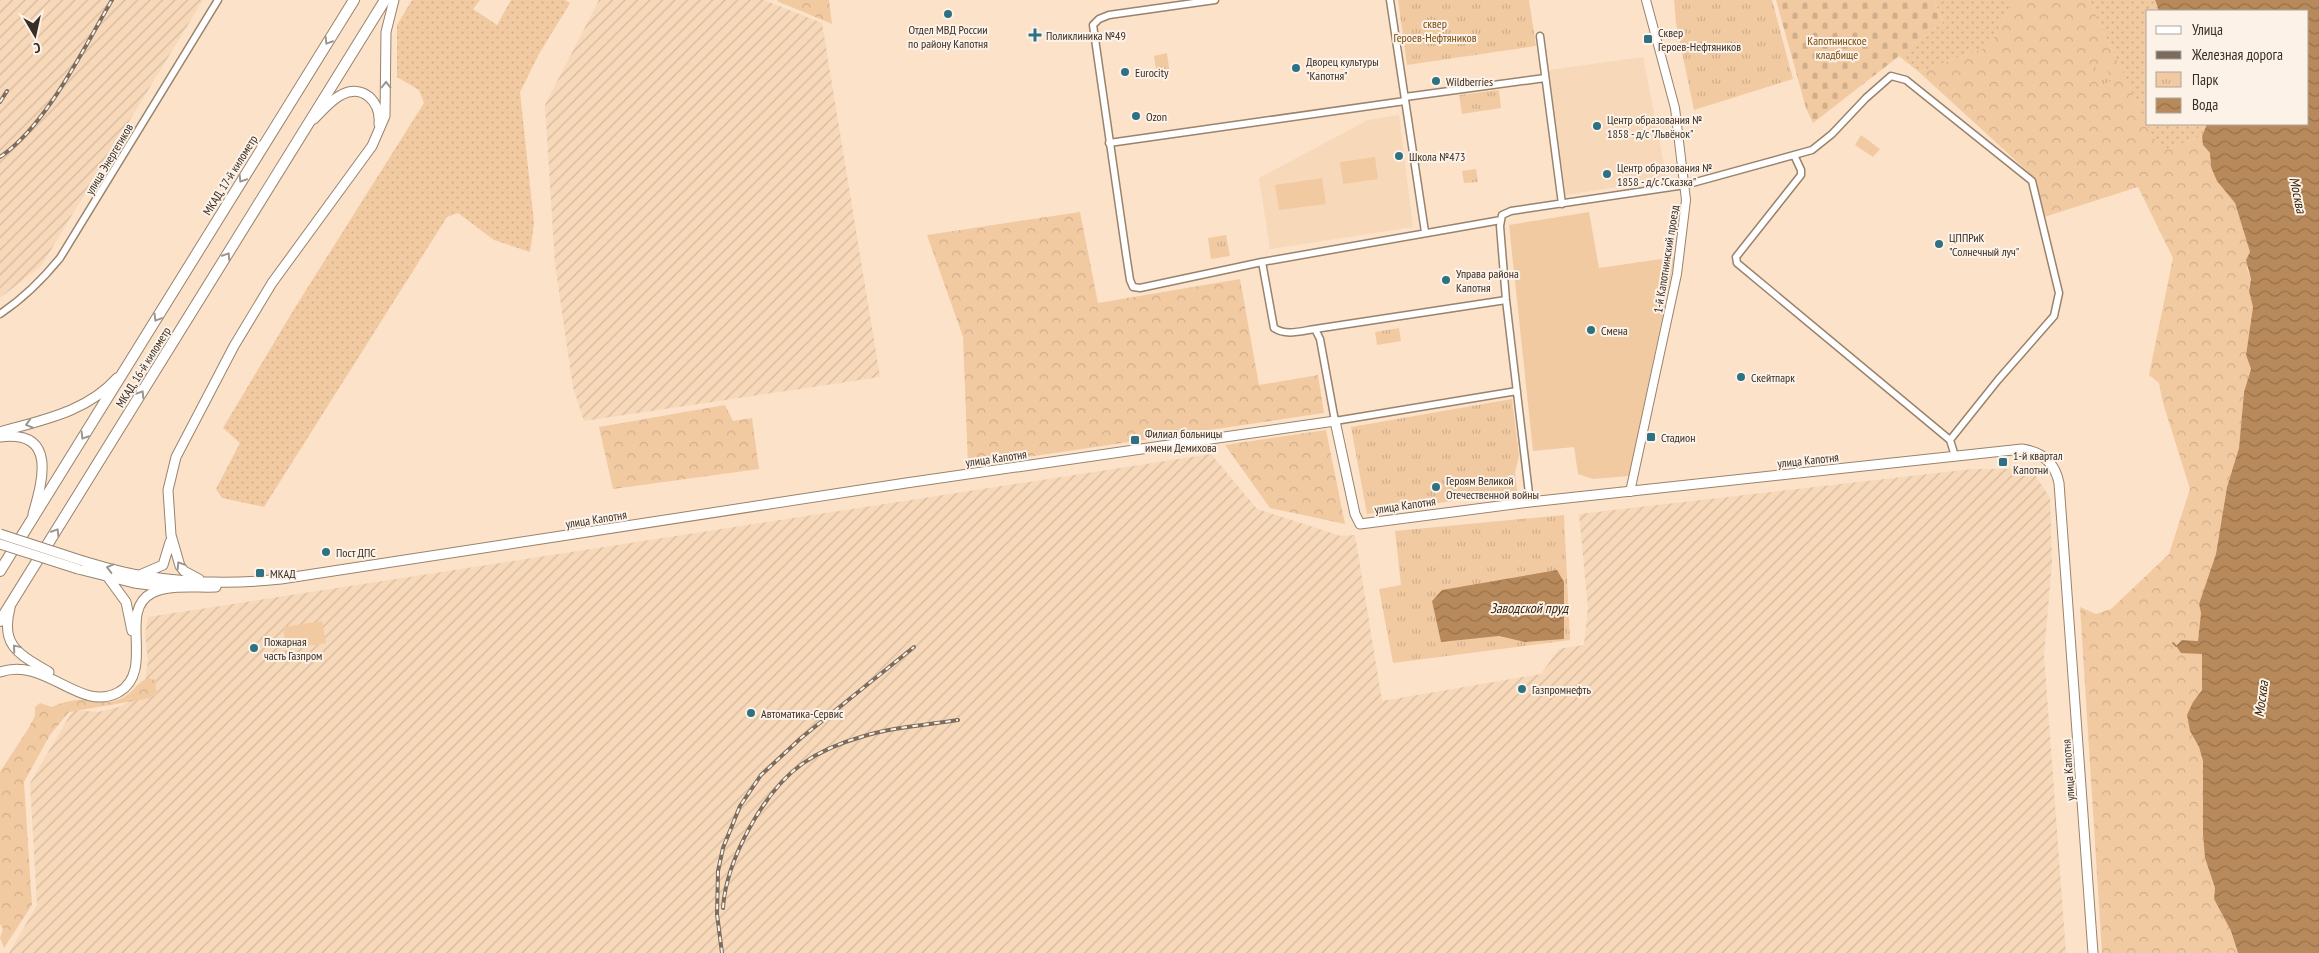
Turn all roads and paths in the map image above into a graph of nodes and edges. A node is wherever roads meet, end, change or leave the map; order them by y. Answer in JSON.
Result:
{"nodes":[{"id":1,"x":218,"y":0,"type":"edge"},
{"id":2,"x":354,"y":0,"type":"edge"},
{"id":3,"x":385,"y":0,"type":"edge"},
{"id":4,"x":394,"y":0,"type":"edge"},
{"id":5,"x":1215,"y":0,"type":"edge"},
{"id":6,"x":1390,"y":0,"type":"edge"},
{"id":7,"x":1646,"y":0,"type":"edge"},
{"id":8,"x":1540,"y":36,"type":"dead end"},
{"id":9,"x":1544,"y":78,"type":"junction"},
{"id":10,"x":1405,"y":99,"type":"junction"},
{"id":11,"x":307,"y":126,"type":"junction"},
{"id":12,"x":378,"y":133,"type":"junction"},
{"id":13,"x":1109,"y":143,"type":"junction"},
{"id":14,"x":1794,"y":155,"type":"junction"},
{"id":15,"x":1686,"y":185,"type":"junction"},
{"id":16,"x":1562,"y":204,"type":"junction"},
{"id":17,"x":1501,"y":220,"type":"junction"},
{"id":18,"x":1425,"y":232,"type":"junction"},
{"id":19,"x":1262,"y":262,"type":"junction"},
{"id":20,"x":1506,"y":300,"type":"junction"},
{"id":21,"x":0,"y":314,"type":"edge"},
{"id":22,"x":1314,"y":329,"type":"junction"},
{"id":23,"x":129,"y":365,"type":"junction"},
{"id":24,"x":1517,"y":391,"type":"junction"},
{"id":25,"x":1336,"y":421,"type":"junction"},
{"id":26,"x":0,"y":432,"type":"edge"},
{"id":27,"x":0,"y":437,"type":"edge"},
{"id":28,"x":1950,"y":440,"type":"junction"},
{"id":29,"x":1955,"y":456,"type":"junction"},
{"id":30,"x":1630,"y":492,"type":"junction"},
{"id":31,"x":1530,"y":502,"type":"junction"},
{"id":32,"x":30,"y":523,"type":"junction"},
{"id":33,"x":0,"y":534,"type":"edge"},
{"id":34,"x":171,"y":535,"type":"junction"},
{"id":35,"x":0,"y":544,"type":"edge"},
{"id":36,"x":80,"y":565,"type":"junction"},
{"id":37,"x":1,"y":569,"type":"edge"},
{"id":38,"x":137,"y":575,"type":"junction"},
{"id":39,"x":106,"y":576,"type":"junction"},
{"id":40,"x":206,"y":581,"type":"junction"},
{"id":41,"x":266,"y":581,"type":"junction"},
{"id":42,"x":175,"y":588,"type":"junction"},
{"id":43,"x":12,"y":603,"type":"junction"},
{"id":44,"x":0,"y":622,"type":"edge"},
{"id":45,"x":0,"y":672,"type":"edge"},
{"id":46,"x":2093,"y":953,"type":"edge"}],
"edges":[{"from":1,"to":21,"type":"street","name":"улица Энергетиков"},
{"from":2,"to":23,"type":"highway","name":"МКАД, 17-й километр","one_way":true},
{"from":3,"to":11,"type":"highway"},
{"from":12,"to":4,"type":"main road","one_way":true},
{"from":5,"to":13,"type":"street"},
{"from":6,"to":10,"type":"street"},
{"from":7,"to":15,"type":"street","name":"1-й Капотнинский проезд"},
{"from":8,"to":9,"type":"street"},
{"from":9,"to":10,"type":"street"},
{"from":9,"to":16,"type":"street"},
{"from":10,"to":13,"type":"street"},
{"from":10,"to":18,"type":"street"},
{"from":11,"to":12,"type":"main road"},
{"from":43,"to":11,"type":"highway","name":"МКАД, 16-й километр","one_way":true},
{"from":12,"to":34,"type":"main road"},
{"from":13,"to":19,"type":"street"},
{"from":14,"to":15,"type":"street"},
{"from":14,"to":28,"type":"street"},
{"from":14,"to":28,"type":"street"},
{"from":15,"to":16,"type":"street"},
{"from":15,"to":30,"type":"street","name":"1-й Капотнинский проезд"},
{"from":16,"to":17,"type":"street"},
{"from":17,"to":18,"type":"street"},
{"from":17,"to":20,"type":"street"},
{"from":18,"to":19,"type":"street"},
{"from":19,"to":22,"type":"street"},
{"from":20,"to":22,"type":"street"},
{"from":20,"to":24,"type":"street"},
{"from":22,"to":25,"type":"street"},
{"from":23,"to":26,"type":"main road","one_way":true},
{"from":23,"to":32,"type":"highway","name":"МКАД, 16-й километр","one_way":true},
{"from":24,"to":25,"type":"street"},
{"from":24,"to":31,"type":"street"},
{"from":25,"to":31,"type":"main road","name":"улица Капотня"},
{"from":25,"to":41,"type":"main road","name":"улица Капотня"},
{"from":27,"to":32,"type":"main road"},
{"from":28,"to":29,"type":"street"},
{"from":29,"to":30,"type":"main road","name":"улица Капотня"},
{"from":29,"to":46,"type":"main road","name":"улица Капотня"},
{"from":30,"to":31,"type":"main road","name":"улица Капотня"},
{"from":32,"to":37,"type":"highway","name":"МКАД, 16-й километр"},
{"from":33,"to":36,"type":"main road","bridge":true},
{"from":34,"to":38,"type":"main road"},
{"from":40,"to":34,"type":"main road","one_way":true},
{"from":35,"to":36,"type":"main road","bridge":true},
{"from":38,"to":36,"type":"main road","one_way":true},
{"from":36,"to":39,"type":"main road"},
{"from":38,"to":40,"type":"main road"},
{"from":39,"to":42,"type":"main road"},
{"from":39,"to":43,"type":"main road","one_way":true},
{"from":40,"to":41,"type":"main road"},
{"from":41,"to":42,"type":"main road"},
{"from":42,"to":45,"type":"main road"},
{"from":43,"to":44,"type":"highway","name":"МКАД, 16-й километр"}]}
